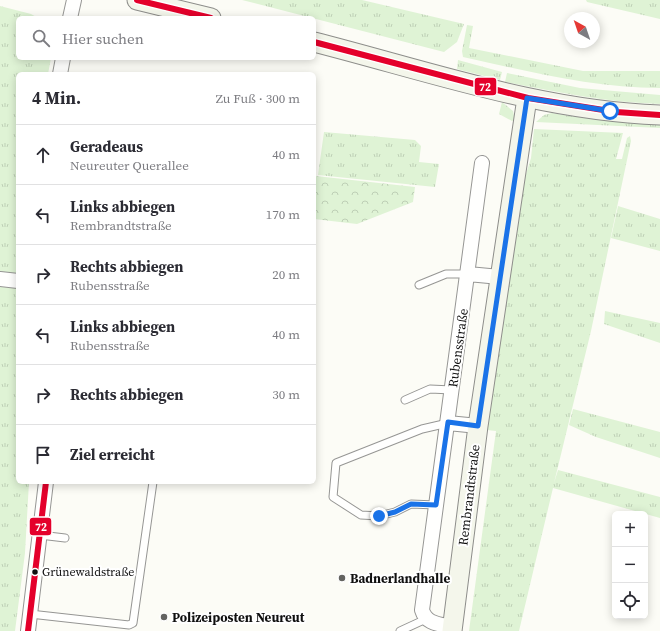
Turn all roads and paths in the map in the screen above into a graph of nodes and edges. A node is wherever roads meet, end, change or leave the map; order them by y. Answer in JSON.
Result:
{"nodes":[{"id":1,"x":74,"y":0,"type":"edge"},
{"id":2,"x":137,"y":0,"type":"edge"},
{"id":3,"x":70,"y":16,"type":"edge"},
{"id":4,"x":203,"y":16,"type":"edge"},
{"id":5,"x":316,"y":43,"type":"edge"},
{"id":6,"x":63,"y":60,"type":"edge"},
{"id":7,"x":60,"y":72,"type":"edge"},
{"id":8,"x":527,"y":98,"type":"junction"},
{"id":9,"x":660,"y":115,"type":"edge"},
{"id":10,"x":482,"y":163,"type":"dead end"},
{"id":11,"x":468,"y":274,"type":"junction"},
{"id":12,"x":500,"y":277,"type":"junction"},
{"id":13,"x":0,"y":279,"type":"edge"},
{"id":14,"x":16,"y":281,"type":"edge"},
{"id":15,"x":419,"y":285,"type":"dead end"},
{"id":16,"x":452,"y":390,"type":"junction"},
{"id":17,"x":405,"y":400,"type":"dead end"},
{"id":18,"x":448,"y":422,"type":"junction"},
{"id":19,"x":478,"y":426,"type":"junction"},
{"id":20,"x":46,"y":484,"type":"edge"},
{"id":21,"x":153,"y":484,"type":"edge"},
{"id":22,"x":436,"y":505,"type":"junction"},
{"id":23,"x":40,"y":535,"type":"junction"},
{"id":24,"x":65,"y":538,"type":"dead end"},
{"id":25,"x":30,"y":614,"type":"junction"},
{"id":26,"x":426,"y":619,"type":"junction"},
{"id":27,"x":452,"y":629,"type":"edge"},
{"id":28,"x":28,"y":631,"type":"edge"},
{"id":29,"x":400,"y":631,"type":"edge"}],
"edges":[{"from":1,"to":3,"type":"street"},
{"from":2,"to":4,"type":"street"},
{"from":5,"to":8,"type":"street"},
{"from":6,"to":7,"type":"street"},
{"from":8,"to":9,"type":"street"},
{"from":8,"to":12,"type":"street","name":"Rembrandtstraße"},
{"from":10,"to":11,"type":"street","name":"Rubensstraße"},
{"from":11,"to":12,"type":"street"},
{"from":11,"to":15,"type":"lane"},
{"from":11,"to":16,"type":"street","name":"Rubensstraße"},
{"from":12,"to":19,"type":"street","name":"Rembrandtstraße"},
{"from":13,"to":14,"type":"street"},
{"from":16,"to":17,"type":"lane"},
{"from":16,"to":18,"type":"street","name":"Rubensstraße"},
{"from":18,"to":19,"type":"street"},
{"from":18,"to":22,"type":"street","name":"Rubensstraße"},
{"from":18,"to":22,"type":"lane"},
{"from":19,"to":27,"type":"street","name":"Rembrandtstraße"},
{"from":20,"to":23,"type":"street"},
{"from":21,"to":25,"type":"lane"},
{"from":22,"to":26,"type":"street","name":"Rubensstraße"},
{"from":23,"to":24,"type":"lane"},
{"from":23,"to":25,"type":"street"},
{"from":25,"to":28,"type":"street"},
{"from":26,"to":27,"type":"street"},
{"from":26,"to":29,"type":"lane"}]}
